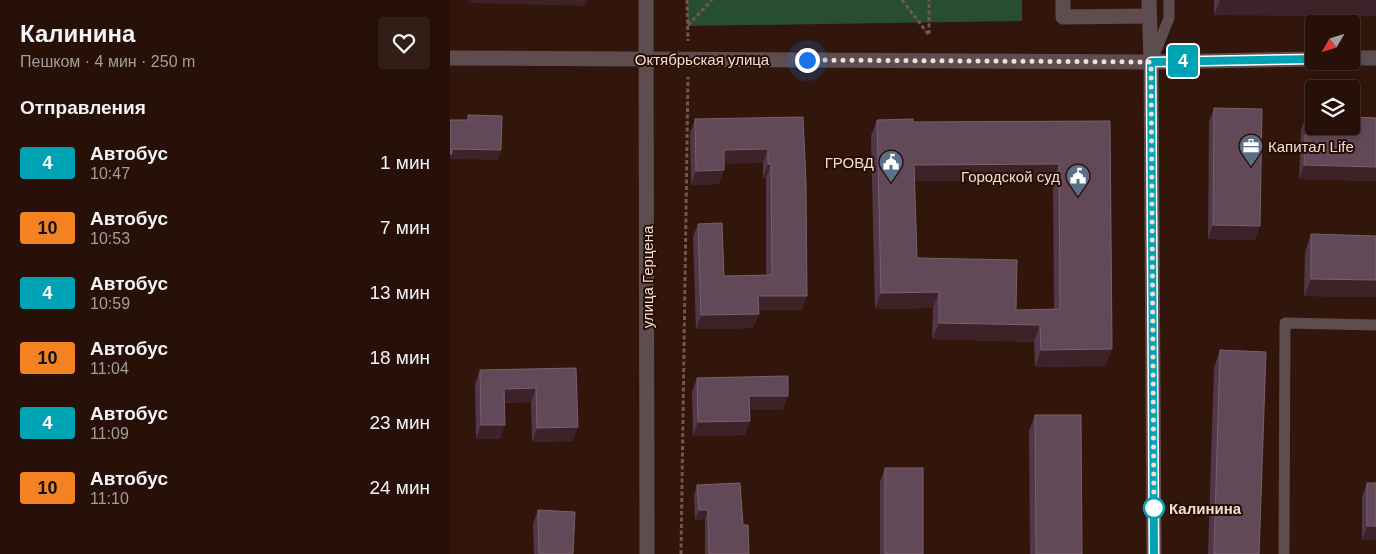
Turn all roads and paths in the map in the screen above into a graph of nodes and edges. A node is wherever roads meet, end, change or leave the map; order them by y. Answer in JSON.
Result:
{"nodes":[{"id":1,"x":646,"y":0,"type":"edge"},
{"id":2,"x":712,"y":0,"type":"edge"},
{"id":3,"x":902,"y":0,"type":"edge"},
{"id":4,"x":929,"y":0,"type":"edge"},
{"id":5,"x":1063,"y":0,"type":"edge"},
{"id":6,"x":1149,"y":0,"type":"edge"},
{"id":7,"x":1169,"y":0,"type":"edge"},
{"id":8,"x":1149,"y":16,"type":"junction"},
{"id":9,"x":688,"y":26,"type":"dead end"},
{"id":10,"x":450,"y":58,"type":"edge"},
{"id":11,"x":1360,"y":58,"type":"edge"},
{"id":12,"x":1376,"y":58,"type":"edge"},
{"id":13,"x":647,"y":59,"type":"junction"},
{"id":14,"x":1305,"y":59,"type":"edge"},
{"id":15,"x":1151,"y":62,"type":"junction"},
{"id":16,"x":689,"y":94,"type":"dead end"},
{"id":17,"x":1376,"y":325,"type":"edge"},
{"id":18,"x":647,"y":554,"type":"edge"},
{"id":19,"x":682,"y":554,"type":"edge"},
{"id":20,"x":1154,"y":554,"type":"edge"},
{"id":21,"x":1284,"y":554,"type":"edge"}],
"edges":[{"from":1,"to":13,"type":"street","name":"улица Герцена"},
{"from":2,"to":9,"type":"path"},
{"from":3,"to":4,"type":"path"},
{"from":5,"to":8,"type":"street"},
{"from":6,"to":8,"type":"street"},
{"from":7,"to":15,"type":"lane"},
{"from":8,"to":15,"type":"street"},
{"from":10,"to":13,"type":"street","name":"Октябрьская улица"},
{"from":11,"to":12,"type":"street"},
{"from":13,"to":15,"type":"street","name":"Октябрьская улица"},
{"from":13,"to":18,"type":"street","name":"улица Герцена"},
{"from":14,"to":15,"type":"street","name":"Октябрьская улица"},
{"from":15,"to":20,"type":"street"},
{"from":16,"to":19,"type":"path"},
{"from":17,"to":21,"type":"lane"}]}
